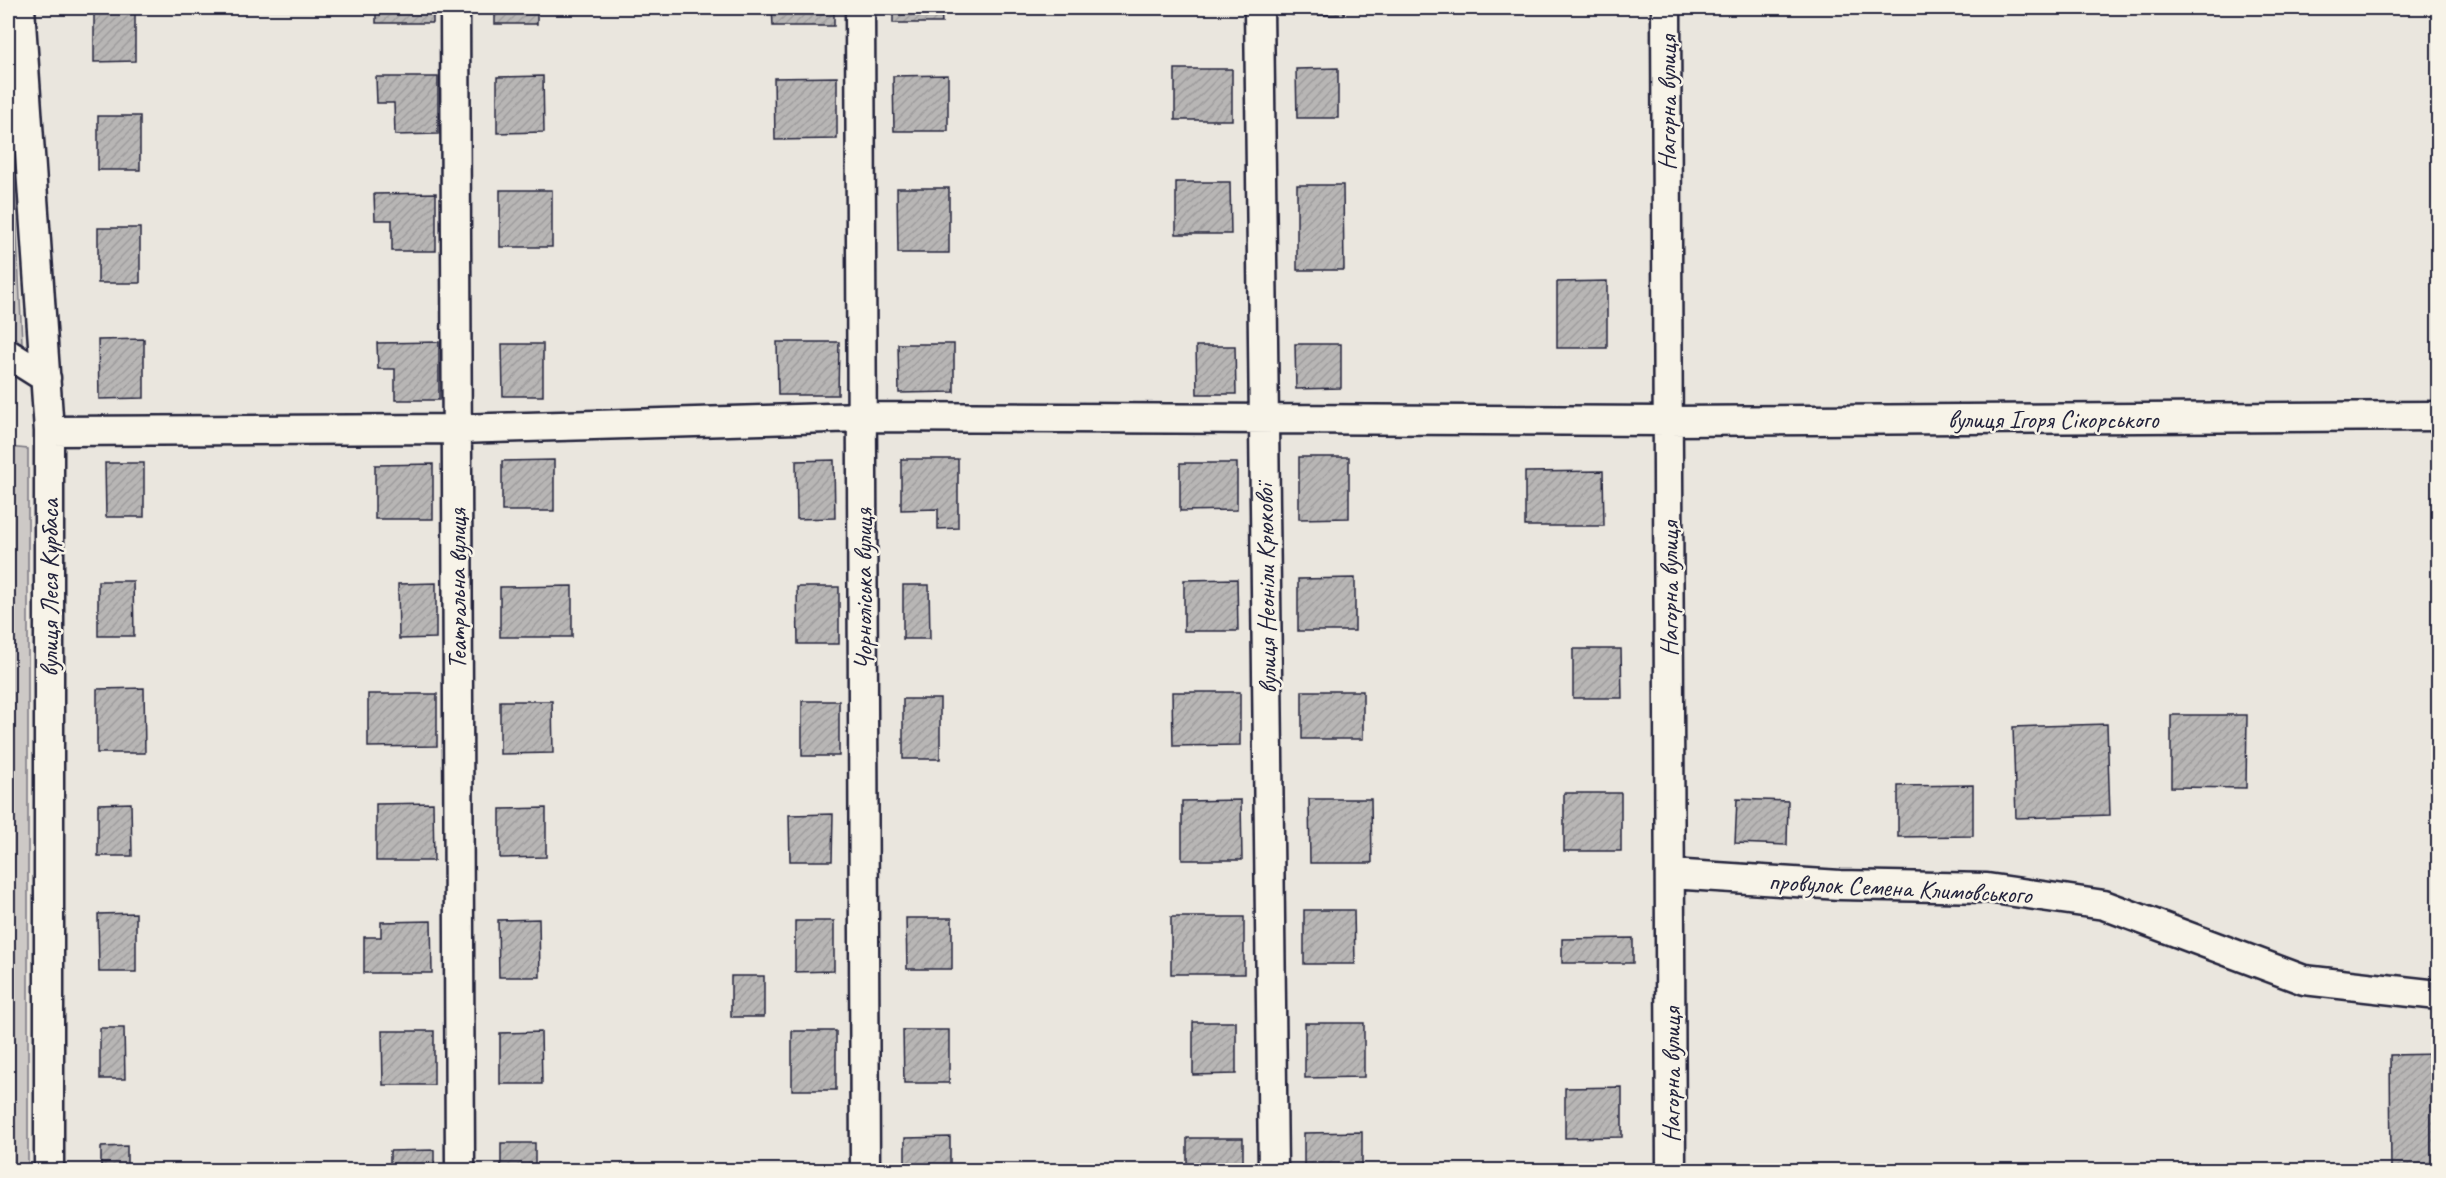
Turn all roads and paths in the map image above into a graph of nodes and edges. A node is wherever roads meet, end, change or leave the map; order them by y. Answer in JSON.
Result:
{"nodes":[{"id":1,"x":20,"y":8,"type":"edge"},
{"id":2,"x":455,"y":8,"type":"edge"},
{"id":3,"x":860,"y":8,"type":"edge"},
{"id":4,"x":1259,"y":8,"type":"edge"},
{"id":5,"x":1666,"y":8,"type":"edge"},
{"id":6,"x":8,"y":354,"type":"edge"},
{"id":7,"x":46,"y":378,"type":"junction"},
{"id":8,"x":2439,"y":416,"type":"edge"},
{"id":9,"x":862,"y":417,"type":"junction"},
{"id":10,"x":1264,"y":420,"type":"junction"},
{"id":11,"x":1668,"y":421,"type":"junction"},
{"id":12,"x":457,"y":429,"type":"junction"},
{"id":13,"x":50,"y":431,"type":"junction"},
{"id":14,"x":1670,"y":874,"type":"junction"},
{"id":15,"x":2439,"y":995,"type":"edge"},
{"id":16,"x":49,"y":1170,"type":"edge"},
{"id":17,"x":460,"y":1170,"type":"edge"},
{"id":18,"x":865,"y":1170,"type":"edge"},
{"id":19,"x":1273,"y":1170,"type":"edge"},
{"id":20,"x":1671,"y":1170,"type":"edge"}],
"edges":[{"from":1,"to":7,"type":"street","name":"вулиця Леся Курбаса"},
{"from":2,"to":12,"type":"street","name":"Театральна вулиця"},
{"from":3,"to":9,"type":"street","name":"Чорноліська вулиця"},
{"from":4,"to":10,"type":"street","name":"вулиця Неоніли Крюкової"},
{"from":5,"to":11,"type":"street","name":"Нагорна вулиця"},
{"from":6,"to":7,"type":"street"},
{"from":7,"to":13,"type":"street","name":"вулиця Леся Курбаса"},
{"from":8,"to":11,"type":"street","name":"вулиця Ігоря Сікорського"},
{"from":9,"to":10,"type":"street","name":"вулиця Ігоря Сікорського"},
{"from":9,"to":12,"type":"street","name":"вулиця Ігоря Сікорського"},
{"from":9,"to":18,"type":"street","name":"Чорноліська вулиця"},
{"from":10,"to":11,"type":"street","name":"вулиця Ігоря Сікорського"},
{"from":10,"to":19,"type":"street","name":"вулиця Неоніли Крюкової"},
{"from":11,"to":14,"type":"street","name":"Нагорна вулиця"},
{"from":12,"to":13,"type":"street","name":"вулиця Ігоря Сікорського"},
{"from":12,"to":17,"type":"street","name":"Театральна вулиця"},
{"from":13,"to":16,"type":"street","name":"вулиця Леся Курбаса"},
{"from":14,"to":15,"type":"street","name":"провулок Семена Климовського"},
{"from":14,"to":20,"type":"street","name":"Нагорна вулиця"}]}
